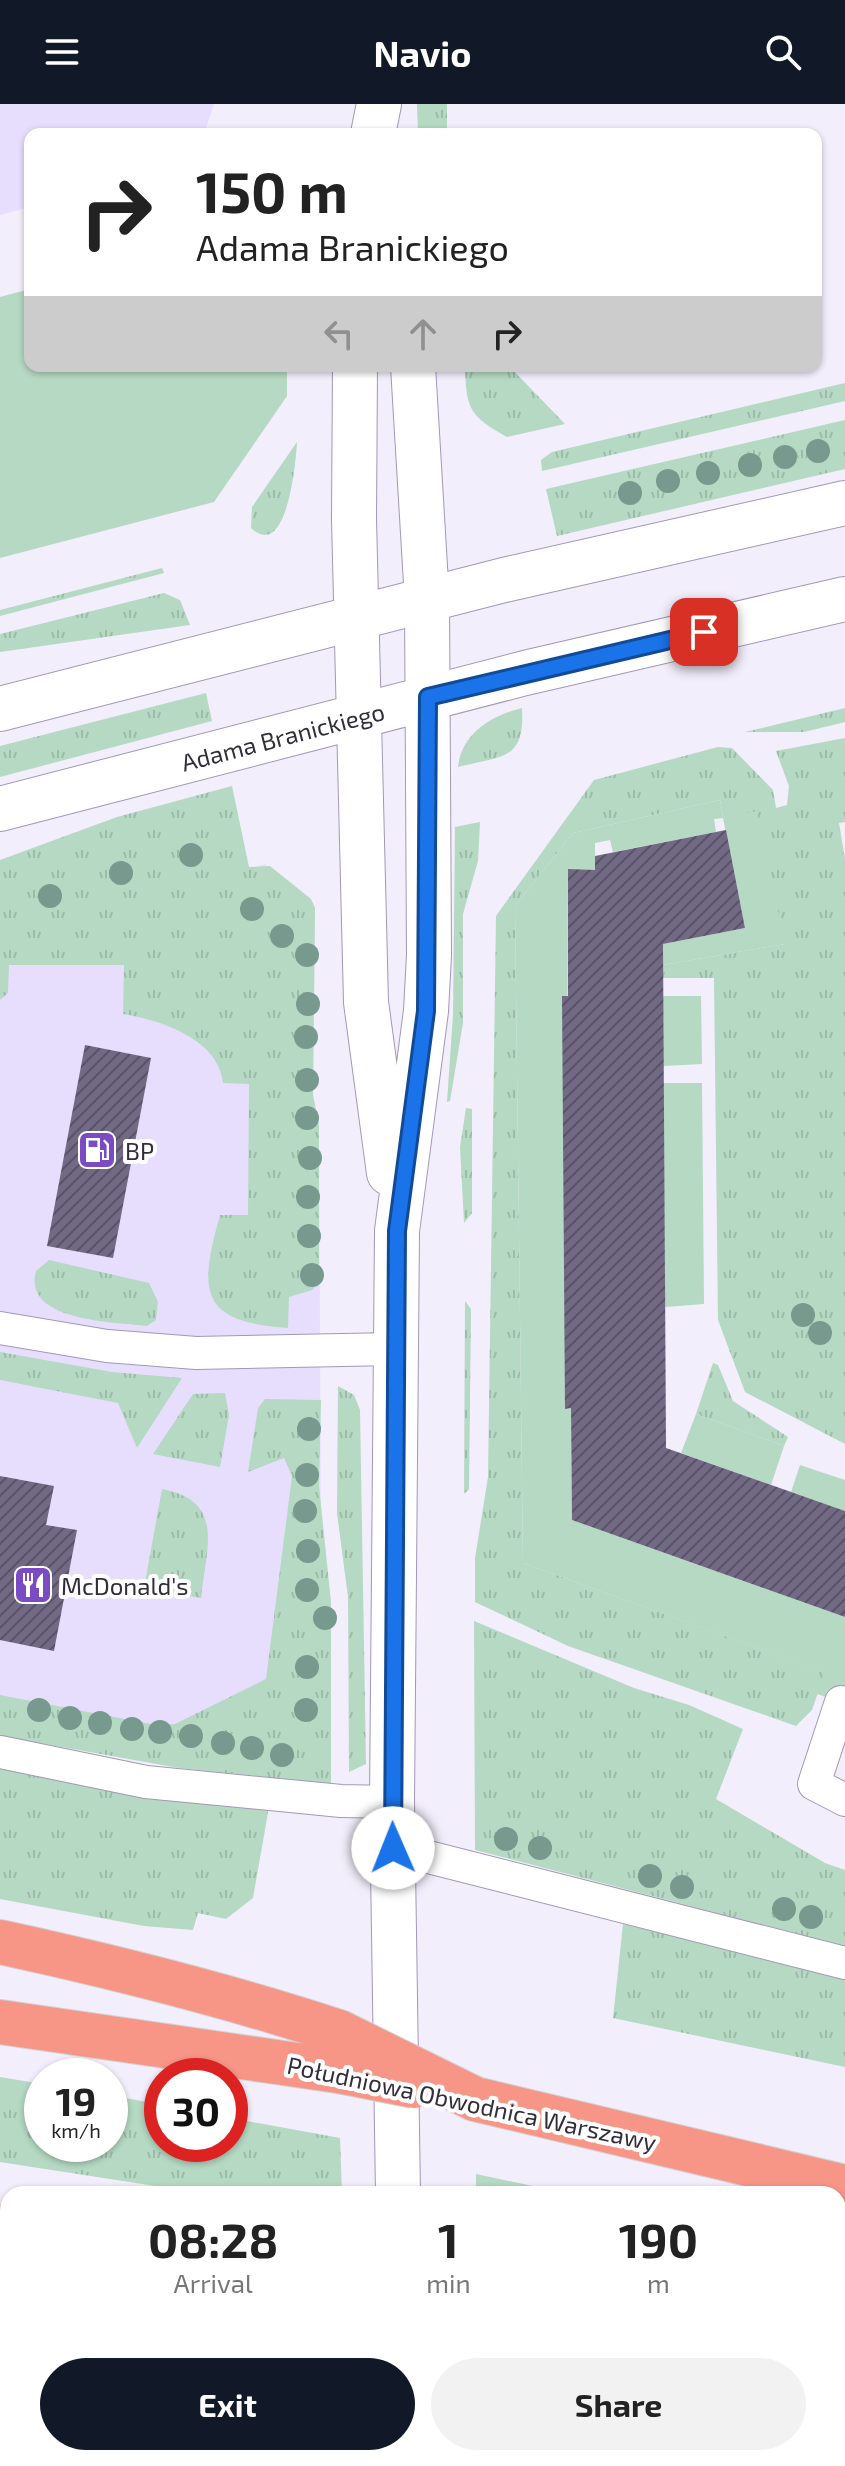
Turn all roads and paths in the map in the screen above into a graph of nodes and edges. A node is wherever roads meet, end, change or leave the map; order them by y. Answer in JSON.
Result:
{"nodes":[{"id":1,"x":379,"y":104,"type":"edge"},
{"id":2,"x":390,"y":104,"type":"edge"},
{"id":3,"x":374,"y":128,"type":"edge"},
{"id":4,"x":393,"y":128,"type":"edge"},
{"id":5,"x":355,"y":372,"type":"edge"},
{"id":6,"x":413,"y":372,"type":"edge"},
{"id":7,"x":845,"y":503,"type":"edge"},
{"id":8,"x":845,"y":599,"type":"edge"},
{"id":9,"x":427,"y":600,"type":"junction"},
{"id":10,"x":357,"y":617,"type":"junction"},
{"id":11,"x":428,"y":697,"type":"junction"},
{"id":12,"x":0,"y":709,"type":"edge"},
{"id":13,"x":359,"y":716,"type":"junction"},
{"id":14,"x":0,"y":809,"type":"edge"},
{"id":15,"x":397,"y":1231,"type":"junction"},
{"id":16,"x":0,"y":1328,"type":"edge"},
{"id":17,"x":394,"y":1349,"type":"junction"},
{"id":18,"x":841,"y":1702,"type":"dead end"},
{"id":19,"x":0,"y":1752,"type":"edge"},
{"id":20,"x":845,"y":1800,"type":"edge"},
{"id":21,"x":392,"y":1802,"type":"junction"},
{"id":22,"x":393,"y":1848,"type":"junction"},
{"id":23,"x":0,"y":1942,"type":"edge"},
{"id":24,"x":845,"y":1963,"type":"edge"},
{"id":25,"x":0,"y":2022,"type":"edge"},
{"id":26,"x":339,"y":2052,"type":"junction"},
{"id":27,"x":398,"y":2186,"type":"edge"},
{"id":28,"x":841,"y":2186,"type":"edge"}],
"edges":[{"from":1,"to":3,"type":"street"},
{"from":2,"to":4,"type":"street"},
{"from":5,"to":10,"type":"street"},
{"from":6,"to":9,"type":"street"},
{"from":7,"to":9,"type":"street"},
{"from":8,"to":11,"type":"street","name":"Adama Branickiego"},
{"from":9,"to":10,"type":"street"},
{"from":9,"to":11,"type":"street"},
{"from":10,"to":12,"type":"street"},
{"from":10,"to":13,"type":"street"},
{"from":11,"to":13,"type":"street","name":"Adama Branickiego"},
{"from":11,"to":15,"type":"street"},
{"from":13,"to":14,"type":"street","name":"Adama Branickiego"},
{"from":13,"to":15,"type":"street"},
{"from":15,"to":17,"type":"street"},
{"from":16,"to":17,"type":"lane"},
{"from":17,"to":21,"type":"street"},
{"from":18,"to":20,"type":"lane"},
{"from":19,"to":21,"type":"lane"},
{"from":21,"to":22,"type":"street"},
{"from":22,"to":24,"type":"lane"},
{"from":22,"to":27,"type":"street"},
{"from":23,"to":26,"type":"highway"},
{"from":25,"to":26,"type":"highway","name":"Południowa Obwodnica Warszawy"},
{"from":26,"to":28,"type":"highway","name":"Południowa Obwodnica Warszawy","bridge":true}]}
